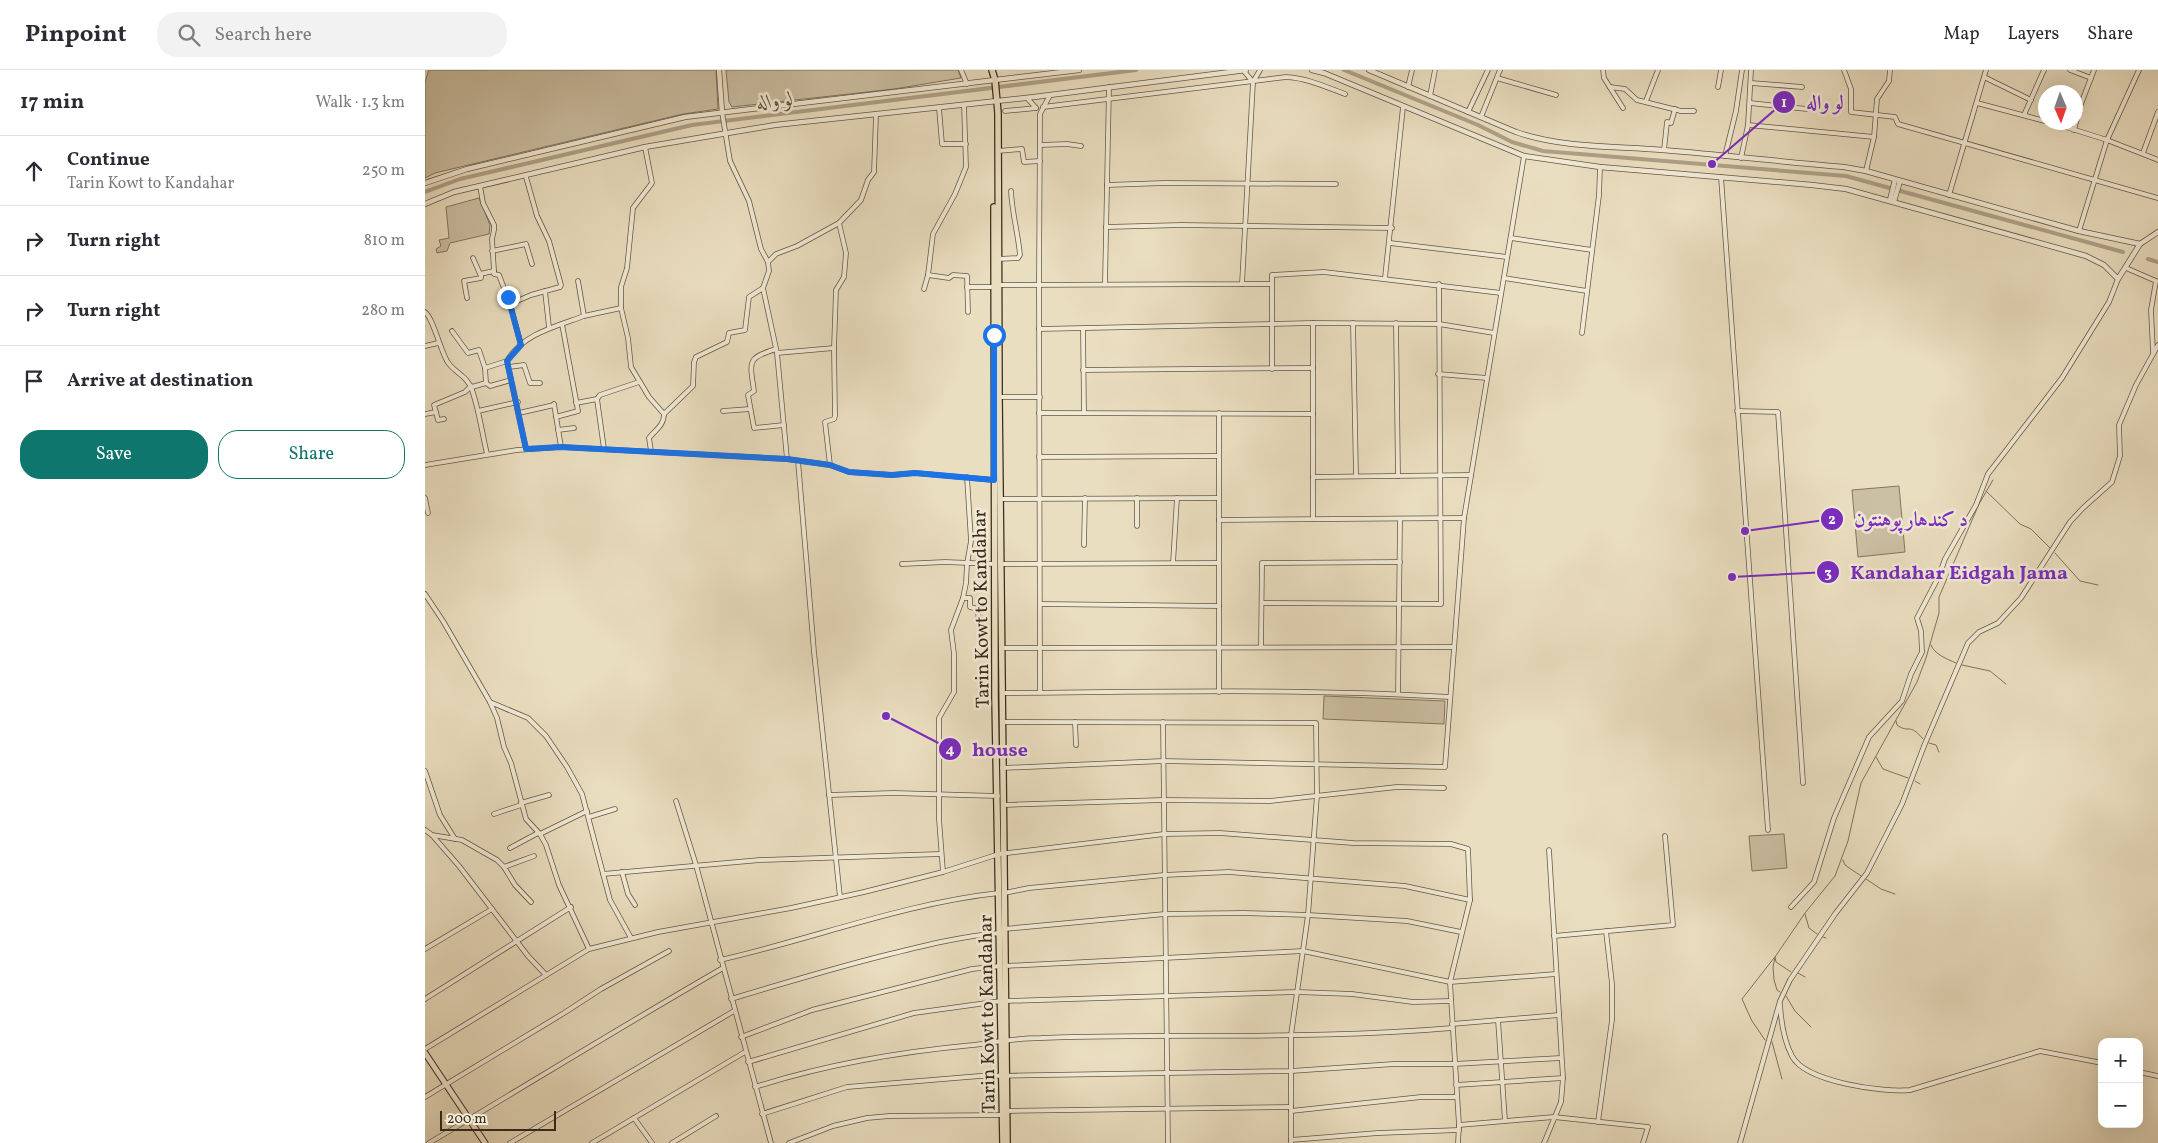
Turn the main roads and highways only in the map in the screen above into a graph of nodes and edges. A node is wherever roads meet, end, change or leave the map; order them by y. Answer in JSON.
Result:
{"nodes":[{"id":1,"x":992,"y":70,"type":"edge"},
{"id":2,"x":996,"y":70,"type":"edge"},
{"id":3,"x":995,"y":82,"type":"junction"},
{"id":4,"x":997,"y":101,"type":"junction"},
{"id":5,"x":996,"y":286,"type":"junction"},
{"id":6,"x":997,"y":397,"type":"junction"},
{"id":7,"x":998,"y":564,"type":"junction"},
{"id":8,"x":999,"y":702,"type":"junction"},
{"id":9,"x":1001,"y":853,"type":"junction"},
{"id":10,"x":425,"y":1053,"type":"edge"},
{"id":11,"x":1005,"y":1113,"type":"junction"},
{"id":12,"x":485,"y":1143,"type":"edge"},
{"id":13,"x":1003,"y":1143,"type":"edge"},
{"id":14,"x":1007,"y":1143,"type":"edge"}],
"edges":[{"from":1,"to":3,"type":"main road"},
{"from":2,"to":3,"type":"main road"},
{"from":3,"to":4,"type":"main road"},
{"from":4,"to":5,"type":"main road","name":"Tarin Kowt to Kandahar"},
{"from":4,"to":5,"type":"main road","name":"Tarin Kowt to Kandahar"},
{"from":5,"to":6,"type":"main road","name":"Tarin Kowt to Kandahar"},
{"from":6,"to":7,"type":"main road","name":"Tarin Kowt to Kandahar"},
{"from":6,"to":7,"type":"main road","name":"Tarin Kowt to Kandahar"},
{"from":7,"to":8,"type":"main road","name":"Tarin Kowt to Kandahar"},
{"from":7,"to":8,"type":"main road","name":"Tarin Kowt to Kandahar"},
{"from":8,"to":9,"type":"main road","name":"Tarin Kowt to Kandahar"},
{"from":8,"to":9,"type":"main road","name":"Tarin Kowt to Kandahar"},
{"from":9,"to":11,"type":"main road","name":"Tarin Kowt to Kandahar"},
{"from":10,"to":12,"type":"main road"},
{"from":11,"to":13,"type":"main road","name":"Tarin Kowt to Kandahar"},
{"from":11,"to":14,"type":"main road","name":"Tarin Kowt to Kandahar"}]}
